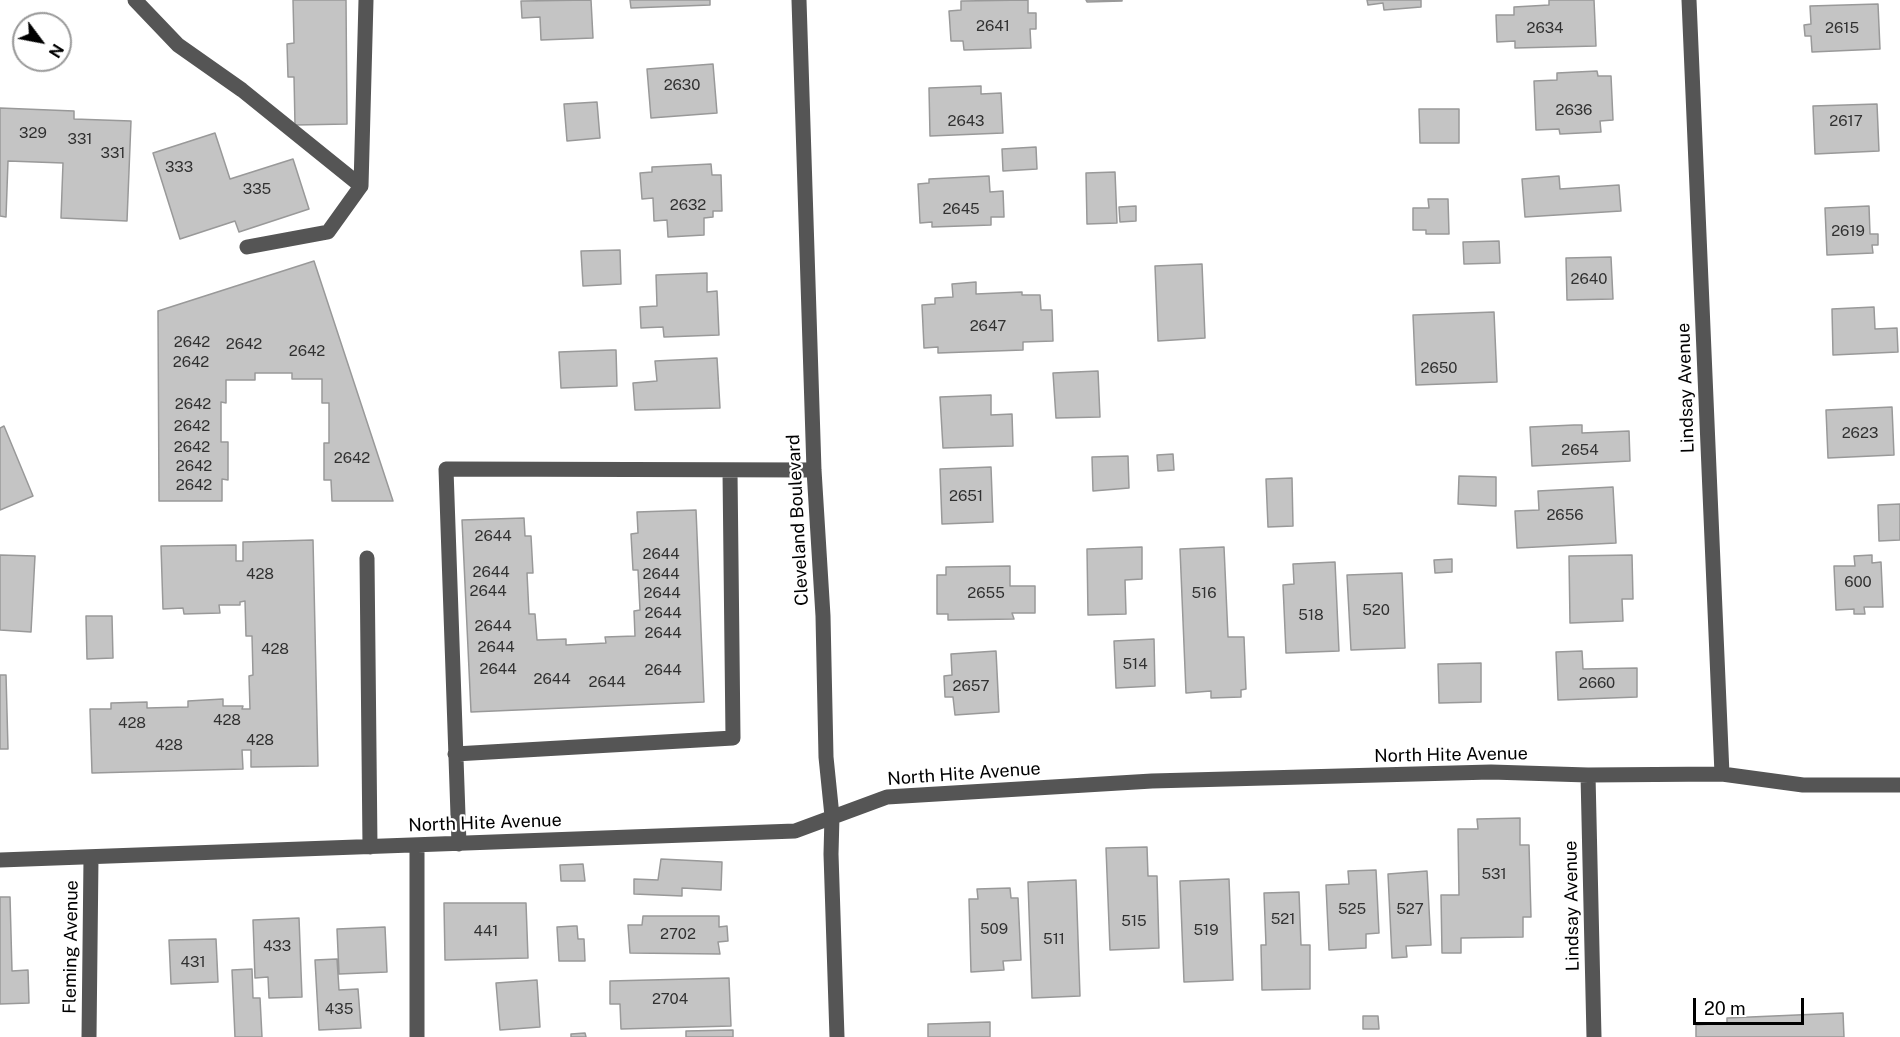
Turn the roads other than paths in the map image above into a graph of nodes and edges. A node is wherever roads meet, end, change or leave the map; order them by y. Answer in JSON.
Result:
{"nodes":[{"id":1,"x":135,"y":0,"type":"edge"},
{"id":2,"x":366,"y":0,"type":"edge"},
{"id":3,"x":799,"y":0,"type":"edge"},
{"id":4,"x":1689,"y":0,"type":"edge"},
{"id":5,"x":361,"y":186,"type":"junction"},
{"id":6,"x":247,"y":248,"type":"dead end"},
{"id":7,"x":814,"y":470,"type":"junction"},
{"id":8,"x":730,"y":471,"type":"junction"},
{"id":9,"x":367,"y":558,"type":"dead end"},
{"id":10,"x":455,"y":754,"type":"junction"},
{"id":11,"x":1722,"y":774,"type":"junction"},
{"id":12,"x":1588,"y":775,"type":"junction"},
{"id":13,"x":1900,"y":785,"type":"edge"},
{"id":14,"x":832,"y":816,"type":"junction"},
{"id":15,"x":459,"y":844,"type":"junction"},
{"id":16,"x":417,"y":845,"type":"junction"},
{"id":17,"x":370,"y":847,"type":"junction"},
{"id":18,"x":91,"y":858,"type":"junction"},
{"id":19,"x":0,"y":860,"type":"edge"},
{"id":20,"x":89,"y":1037,"type":"edge"},
{"id":21,"x":417,"y":1037,"type":"edge"},
{"id":22,"x":837,"y":1037,"type":"edge"},
{"id":23,"x":1594,"y":1037,"type":"edge"}],
"edges":[{"from":1,"to":5,"type":"street"},
{"from":2,"to":5,"type":"street"},
{"from":3,"to":7,"type":"street","name":"Cleveland Boulevard"},
{"from":4,"to":11,"type":"street","name":"Lindsay Avenue"},
{"from":5,"to":6,"type":"street"},
{"from":7,"to":8,"type":"street"},
{"from":7,"to":14,"type":"street","name":"Cleveland Boulevard"},
{"from":8,"to":10,"type":"street"},
{"from":8,"to":10,"type":"street"},
{"from":9,"to":17,"type":"street"},
{"from":10,"to":15,"type":"street"},
{"from":11,"to":12,"type":"street","name":"North Hite Avenue"},
{"from":11,"to":13,"type":"street","name":"North Hite Avenue"},
{"from":12,"to":14,"type":"street","name":"North Hite Avenue"},
{"from":12,"to":23,"type":"street","name":"Lindsay Avenue"},
{"from":14,"to":15,"type":"street","name":"North Hite Avenue"},
{"from":14,"to":22,"type":"street","name":"Cleveland Boulevard"},
{"from":15,"to":16,"type":"street","name":"North Hite Avenue"},
{"from":16,"to":17,"type":"street","name":"North Hite Avenue"},
{"from":16,"to":21,"type":"street"},
{"from":17,"to":18,"type":"street","name":"North Hite Avenue"},
{"from":18,"to":19,"type":"street","name":"North Hite Avenue"},
{"from":18,"to":20,"type":"street","name":"Fleming Avenue"}]}
